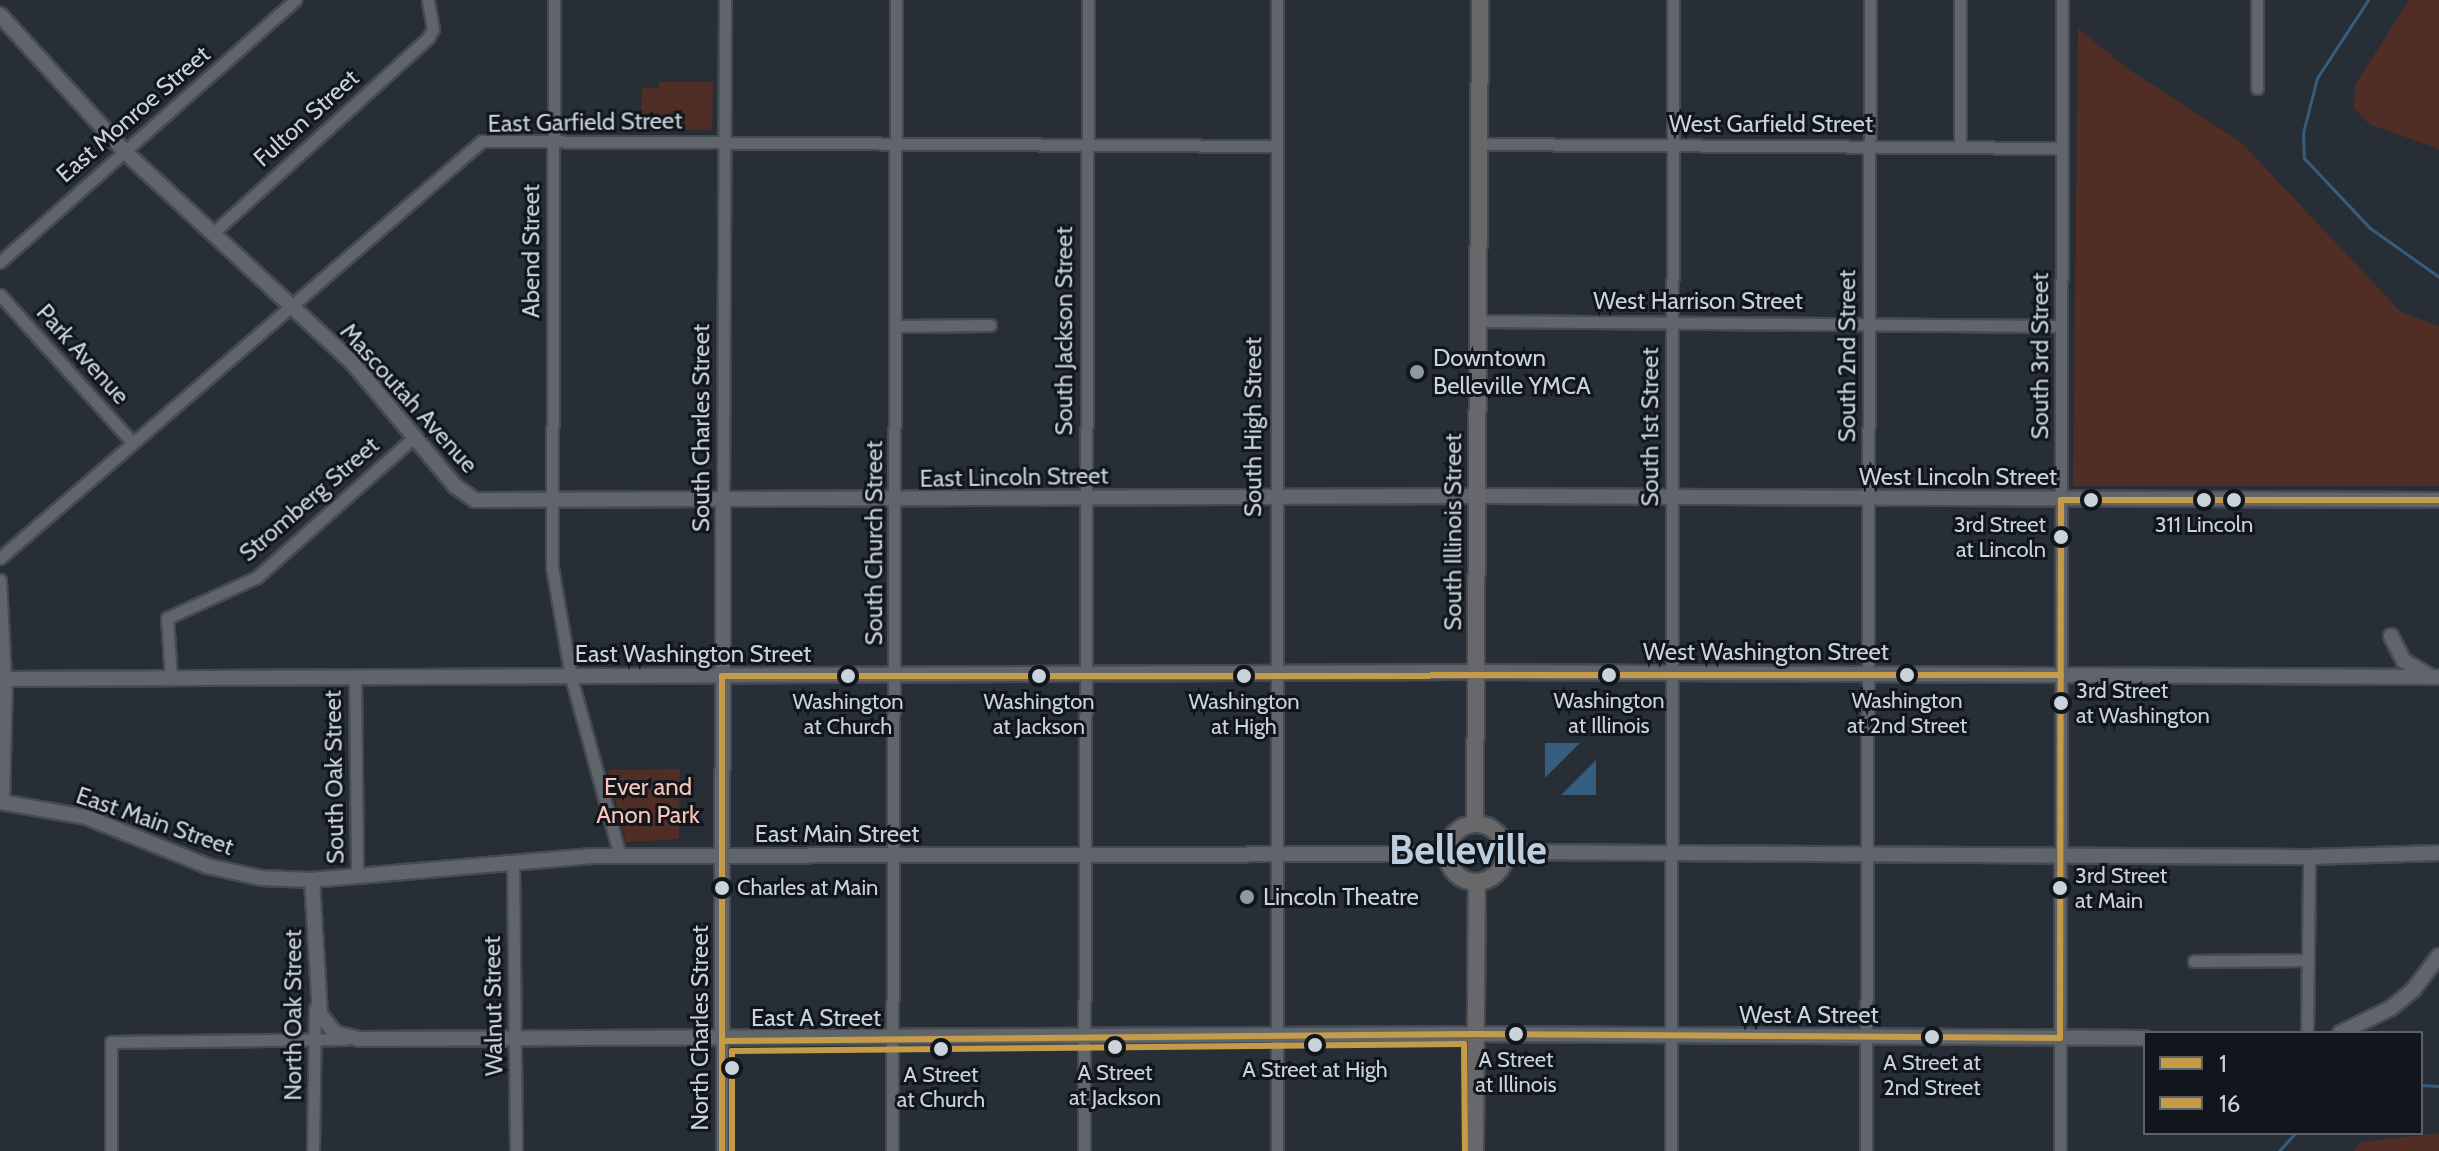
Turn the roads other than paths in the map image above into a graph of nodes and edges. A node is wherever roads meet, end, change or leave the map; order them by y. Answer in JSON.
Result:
{"nodes":[{"id":1,"x":295,"y":0,"type":"edge"},
{"id":2,"x":428,"y":0,"type":"edge"},
{"id":3,"x":554,"y":0,"type":"edge"},
{"id":4,"x":725,"y":0,"type":"edge"},
{"id":5,"x":896,"y":0,"type":"edge"},
{"id":6,"x":1088,"y":0,"type":"edge"},
{"id":7,"x":1277,"y":0,"type":"edge"},
{"id":8,"x":1480,"y":0,"type":"edge"},
{"id":9,"x":1673,"y":0,"type":"edge"},
{"id":10,"x":1870,"y":0,"type":"edge"},
{"id":11,"x":1960,"y":0,"type":"edge"},
{"id":12,"x":2062,"y":0,"type":"edge"},
{"id":13,"x":2257,"y":0,"type":"edge"},
{"id":14,"x":0,"y":15,"type":"edge"},
{"id":15,"x":2257,"y":88,"type":"dead end"},
{"id":16,"x":553,"y":142,"type":"junction"},
{"id":17,"x":724,"y":143,"type":"junction"},
{"id":18,"x":896,"y":144,"type":"junction"},
{"id":19,"x":1479,"y":144,"type":"junction"},
{"id":20,"x":1086,"y":145,"type":"junction"},
{"id":21,"x":1673,"y":145,"type":"junction"},
{"id":22,"x":1276,"y":146,"type":"junction"},
{"id":23,"x":1870,"y":146,"type":"junction"},
{"id":24,"x":1960,"y":147,"type":"junction"},
{"id":25,"x":2062,"y":148,"type":"junction"},
{"id":26,"x":125,"y":152,"type":"junction"},
{"id":27,"x":214,"y":232,"type":"junction"},
{"id":28,"x":0,"y":262,"type":"edge"},
{"id":29,"x":0,"y":295,"type":"edge"},
{"id":30,"x":292,"y":305,"type":"junction"},
{"id":31,"x":1478,"y":321,"type":"junction"},
{"id":32,"x":1672,"y":323,"type":"junction"},
{"id":33,"x":990,"y":325,"type":"dead end"},
{"id":34,"x":1869,"y":325,"type":"junction"},
{"id":35,"x":896,"y":326,"type":"junction"},
{"id":36,"x":2061,"y":326,"type":"junction"},
{"id":37,"x":414,"y":437,"type":"junction"},
{"id":38,"x":133,"y":443,"type":"junction"},
{"id":39,"x":1477,"y":496,"type":"junction"},
{"id":40,"x":1085,"y":497,"type":"junction"},
{"id":41,"x":1275,"y":498,"type":"junction"},
{"id":42,"x":1672,"y":498,"type":"junction"},
{"id":43,"x":1869,"y":498,"type":"junction"},
{"id":44,"x":2061,"y":500,"type":"junction"},
{"id":45,"x":2439,"y":500,"type":"edge"},
{"id":46,"x":896,"y":501,"type":"junction"},
{"id":47,"x":723,"y":502,"type":"junction"},
{"id":48,"x":552,"y":503,"type":"junction"},
{"id":49,"x":0,"y":558,"type":"edge"},
{"id":50,"x":0,"y":580,"type":"edge"},
{"id":51,"x":2391,"y":636,"type":"dead end"},
{"id":52,"x":1476,"y":672,"type":"junction"},
{"id":53,"x":1083,"y":674,"type":"junction"},
{"id":54,"x":1275,"y":674,"type":"junction"},
{"id":55,"x":1672,"y":674,"type":"junction"},
{"id":56,"x":1868,"y":674,"type":"junction"},
{"id":57,"x":896,"y":675,"type":"junction"},
{"id":58,"x":2061,"y":675,"type":"junction"},
{"id":59,"x":722,"y":676,"type":"junction"},
{"id":60,"x":355,"y":677,"type":"junction"},
{"id":61,"x":571,"y":677,"type":"junction"},
{"id":62,"x":2436,"y":677,"type":"edge"},
{"id":63,"x":171,"y":678,"type":"junction"},
{"id":64,"x":5,"y":679,"type":"junction"},
{"id":65,"x":1,"y":802,"type":"edge"},
{"id":66,"x":1475,"y":824,"type":"junction"},
{"id":67,"x":1506,"y":852,"type":"junction"},
{"id":68,"x":2439,"y":853,"type":"edge"},
{"id":69,"x":1447,"y":854,"type":"junction"},
{"id":70,"x":1673,"y":854,"type":"junction"},
{"id":71,"x":1085,"y":855,"type":"junction"},
{"id":72,"x":1277,"y":855,"type":"junction"},
{"id":73,"x":1867,"y":855,"type":"junction"},
{"id":74,"x":620,"y":856,"type":"junction"},
{"id":75,"x":722,"y":856,"type":"junction"},
{"id":76,"x":896,"y":856,"type":"junction"},
{"id":77,"x":2062,"y":856,"type":"junction"},
{"id":78,"x":2309,"y":857,"type":"junction"},
{"id":79,"x":2413,"y":857,"type":"junction"},
{"id":80,"x":513,"y":861,"type":"junction"},
{"id":81,"x":2439,"y":863,"type":"edge"},
{"id":82,"x":357,"y":876,"type":"junction"},
{"id":83,"x":312,"y":880,"type":"junction"},
{"id":84,"x":1477,"y":883,"type":"junction"},
{"id":85,"x":2439,"y":956,"type":"edge"},
{"id":86,"x":2307,"y":960,"type":"junction"},
{"id":87,"x":2194,"y":961,"type":"dead end"},
{"id":88,"x":315,"y":994,"type":"junction"},
{"id":89,"x":2307,"y":1031,"type":"edge"},
{"id":90,"x":2344,"y":1031,"type":"edge"},
{"id":91,"x":1474,"y":1034,"type":"junction"},
{"id":92,"x":1671,"y":1036,"type":"junction"},
{"id":93,"x":1278,"y":1037,"type":"junction"},
{"id":94,"x":1868,"y":1037,"type":"junction"},
{"id":95,"x":1084,"y":1038,"type":"junction"},
{"id":96,"x":2060,"y":1038,"type":"junction"},
{"id":97,"x":2143,"y":1038,"type":"edge"},
{"id":98,"x":316,"y":1039,"type":"junction"},
{"id":99,"x":359,"y":1039,"type":"junction"},
{"id":100,"x":516,"y":1039,"type":"junction"},
{"id":101,"x":893,"y":1040,"type":"junction"},
{"id":102,"x":722,"y":1041,"type":"junction"},
{"id":103,"x":111,"y":1151,"type":"edge"},
{"id":104,"x":313,"y":1151,"type":"edge"},
{"id":105,"x":516,"y":1151,"type":"edge"},
{"id":106,"x":722,"y":1151,"type":"edge"},
{"id":107,"x":892,"y":1151,"type":"edge"},
{"id":108,"x":1084,"y":1151,"type":"edge"},
{"id":109,"x":1277,"y":1151,"type":"edge"},
{"id":110,"x":1475,"y":1151,"type":"edge"},
{"id":111,"x":1671,"y":1151,"type":"edge"},
{"id":112,"x":1866,"y":1151,"type":"edge"},
{"id":113,"x":2060,"y":1151,"type":"edge"}],
"edges":[{"from":1,"to":26,"type":"street","name":"East Monroe Street"},
{"from":2,"to":27,"type":"street","name":"Fulton Street"},
{"from":3,"to":16,"type":"street","name":"Abend Street"},
{"from":4,"to":17,"type":"street","name":"South Charles Street"},
{"from":5,"to":18,"type":"street","name":"South Church Street"},
{"from":6,"to":20,"type":"street","name":"South Jackson Street"},
{"from":7,"to":22,"type":"street","name":"South High Street"},
{"from":8,"to":19,"type":"main road","name":"South Illinois Street"},
{"from":9,"to":21,"type":"street","name":"South 1st Street"},
{"from":10,"to":23,"type":"street","name":"South 2nd Street"},
{"from":11,"to":24,"type":"street"},
{"from":12,"to":25,"type":"street","name":"South 3rd Street"},
{"from":13,"to":15,"type":"street"},
{"from":14,"to":26,"type":"street","name":"Mascoutah Avenue"},
{"from":16,"to":17,"type":"street","name":"East Garfield Street"},
{"from":16,"to":30,"type":"street","name":"East Garfield Street"},
{"from":16,"to":48,"type":"street","name":"Abend Street"},
{"from":17,"to":18,"type":"street","name":"East Garfield Street"},
{"from":17,"to":47,"type":"street","name":"South Charles Street"},
{"from":18,"to":20,"type":"street","name":"East Garfield Street"},
{"from":18,"to":35,"type":"street","name":"South Church Street"},
{"from":19,"to":21,"type":"street","name":"West Garfield Street"},
{"from":19,"to":31,"type":"main road","name":"South Illinois Street"},
{"from":20,"to":22,"type":"street","name":"East Garfield Street"},
{"from":20,"to":40,"type":"street","name":"South Jackson Street"},
{"from":21,"to":23,"type":"street","name":"West Garfield Street"},
{"from":21,"to":32,"type":"street","name":"South 1st Street"},
{"from":22,"to":41,"type":"street","name":"South High Street"},
{"from":23,"to":24,"type":"street","name":"West Garfield Street"},
{"from":23,"to":34,"type":"street","name":"South 2nd Street"},
{"from":24,"to":25,"type":"street","name":"West Garfield Street"},
{"from":25,"to":36,"type":"street","name":"South 3rd Street"},
{"from":26,"to":27,"type":"street","name":"Mascoutah Avenue"},
{"from":26,"to":28,"type":"street","name":"East Monroe Street"},
{"from":27,"to":30,"type":"street","name":"Mascoutah Avenue"},
{"from":29,"to":38,"type":"street","name":"Park Avenue"},
{"from":30,"to":37,"type":"street","name":"Mascoutah Avenue"},
{"from":30,"to":38,"type":"street","name":"East Garfield Street"},
{"from":31,"to":32,"type":"street","name":"West Harrison Street"},
{"from":31,"to":39,"type":"main road","name":"South Illinois Street"},
{"from":32,"to":34,"type":"street","name":"West Harrison Street"},
{"from":32,"to":42,"type":"street","name":"South 1st Street"},
{"from":33,"to":35,"type":"street"},
{"from":34,"to":36,"type":"street","name":"West Harrison Street"},
{"from":34,"to":43,"type":"street","name":"South 2nd Street"},
{"from":35,"to":46,"type":"street","name":"South Church Street"},
{"from":36,"to":44,"type":"street","name":"South 3rd Street"},
{"from":37,"to":48,"type":"street","name":"Mascoutah Avenue"},
{"from":37,"to":63,"type":"street","name":"Stromberg Street"},
{"from":38,"to":49,"type":"street","name":"East Garfield Street"},
{"from":39,"to":41,"type":"street","name":"East Lincoln Street"},
{"from":39,"to":42,"type":"street","name":"West Lincoln Street"},
{"from":39,"to":52,"type":"main road","name":"South Illinois Street"},
{"from":40,"to":41,"type":"street","name":"East Lincoln Street"},
{"from":40,"to":46,"type":"street","name":"East Lincoln Street"},
{"from":40,"to":53,"type":"street","name":"South Jackson Street"},
{"from":41,"to":54,"type":"street","name":"South High Street"},
{"from":42,"to":43,"type":"street","name":"West Lincoln Street"},
{"from":42,"to":55,"type":"street","name":"South 1st Street"},
{"from":43,"to":44,"type":"street","name":"West Lincoln Street"},
{"from":43,"to":56,"type":"street","name":"South 2nd Street"},
{"from":44,"to":45,"type":"street","name":"West Lincoln Street"},
{"from":44,"to":58,"type":"street","name":"South 3rd Street"},
{"from":46,"to":47,"type":"street","name":"East Lincoln Street"},
{"from":46,"to":57,"type":"street","name":"South Church Street"},
{"from":47,"to":48,"type":"street","name":"East Lincoln Street"},
{"from":47,"to":59,"type":"street","name":"South Charles Street"},
{"from":48,"to":61,"type":"street"},
{"from":50,"to":64,"type":"street"},
{"from":51,"to":62,"type":"street"},
{"from":52,"to":54,"type":"street","name":"East Washington Street"},
{"from":52,"to":55,"type":"street","name":"West Washington Street"},
{"from":52,"to":66,"type":"main road","name":"South Illinois Street"},
{"from":53,"to":54,"type":"street","name":"East Washington Street"},
{"from":53,"to":57,"type":"street","name":"East Washington Street"},
{"from":53,"to":71,"type":"street","name":"South Jackson Street"},
{"from":54,"to":72,"type":"street","name":"South High Street"},
{"from":55,"to":56,"type":"street","name":"West Washington Street"},
{"from":55,"to":70,"type":"street","name":"South 1st Street"},
{"from":56,"to":58,"type":"street","name":"West Washington Street"},
{"from":56,"to":73,"type":"street","name":"South 2nd Street"},
{"from":57,"to":59,"type":"street","name":"East Washington Street"},
{"from":57,"to":76,"type":"street","name":"South Church Street"},
{"from":58,"to":62,"type":"street","name":"West Washington Street"},
{"from":58,"to":77,"type":"street","name":"South 3rd Street"},
{"from":59,"to":61,"type":"street","name":"East Washington Street"},
{"from":59,"to":75,"type":"street","name":"South Charles Street"},
{"from":60,"to":61,"type":"street","name":"East Washington Street"},
{"from":60,"to":63,"type":"street","name":"East Washington Street"},
{"from":60,"to":82,"type":"street","name":"South Oak Street"},
{"from":61,"to":74,"type":"street"},
{"from":63,"to":64,"type":"street","name":"East Washington Street"},
{"from":64,"to":65,"type":"street"},
{"from":65,"to":83,"type":"street","name":"East Main Street"},
{"from":66,"to":67,"type":"main road"},
{"from":66,"to":69,"type":"main road"},
{"from":67,"to":70,"type":"street"},
{"from":67,"to":84,"type":"main road"},
{"from":68,"to":79,"type":"street"},
{"from":69,"to":72,"type":"street","name":"East Main Street"},
{"from":69,"to":84,"type":"main road"},
{"from":70,"to":73,"type":"street"},
{"from":70,"to":92,"type":"street","name":"South 1st Street"},
{"from":71,"to":72,"type":"street","name":"East Main Street"},
{"from":71,"to":76,"type":"street","name":"East Main Street"},
{"from":71,"to":95,"type":"street","name":"South Jackson Street"},
{"from":72,"to":93,"type":"street","name":"South High Street"},
{"from":73,"to":77,"type":"street"},
{"from":73,"to":94,"type":"street","name":"South 2nd Street"},
{"from":74,"to":75,"type":"street","name":"East Main Street"},
{"from":74,"to":80,"type":"street","name":"East Main Street"},
{"from":75,"to":76,"type":"street","name":"East Main Street"},
{"from":75,"to":102,"type":"street","name":"North Charles Street"},
{"from":76,"to":101,"type":"street","name":"South Church Street"},
{"from":77,"to":78,"type":"street"},
{"from":77,"to":96,"type":"street","name":"South 3rd Street"},
{"from":78,"to":79,"type":"street"},
{"from":78,"to":86,"type":"street"},
{"from":79,"to":81,"type":"street"},
{"from":80,"to":82,"type":"street","name":"East Main Street"},
{"from":80,"to":100,"type":"street","name":"Walnut Street"},
{"from":82,"to":83,"type":"street","name":"East Main Street"},
{"from":83,"to":88,"type":"street","name":"North Oak Street"},
{"from":84,"to":91,"type":"main road"},
{"from":85,"to":90,"type":"street"},
{"from":86,"to":87,"type":"street"},
{"from":86,"to":89,"type":"street"},
{"from":88,"to":98,"type":"street","name":"North Oak Street"},
{"from":88,"to":99,"type":"street"},
{"from":91,"to":92,"type":"street","name":"West A Street"},
{"from":91,"to":93,"type":"street","name":"East A Street"},
{"from":91,"to":110,"type":"main road"},
{"from":92,"to":94,"type":"street","name":"West A Street"},
{"from":92,"to":111,"type":"street","name":"South 1st Street"},
{"from":93,"to":95,"type":"street","name":"East A Street"},
{"from":93,"to":109,"type":"street","name":"South High Street"},
{"from":94,"to":96,"type":"street","name":"West A Street"},
{"from":94,"to":112,"type":"street","name":"South 2nd Street"},
{"from":95,"to":101,"type":"street","name":"East A Street"},
{"from":95,"to":108,"type":"street","name":"South Jackson Street"},
{"from":96,"to":97,"type":"street","name":"West A Street"},
{"from":96,"to":113,"type":"street","name":"South 3rd Street"},
{"from":98,"to":99,"type":"street","name":"East A Street"},
{"from":98,"to":103,"type":"street","name":"East A Street"},
{"from":98,"to":104,"type":"street","name":"North Oak Street"},
{"from":99,"to":100,"type":"street","name":"East A Street"},
{"from":100,"to":102,"type":"street","name":"East A Street"},
{"from":100,"to":105,"type":"street","name":"Walnut Street"},
{"from":101,"to":102,"type":"street","name":"East A Street"},
{"from":101,"to":107,"type":"street","name":"South Church Street"},
{"from":102,"to":106,"type":"street","name":"North Charles Street"}]}
